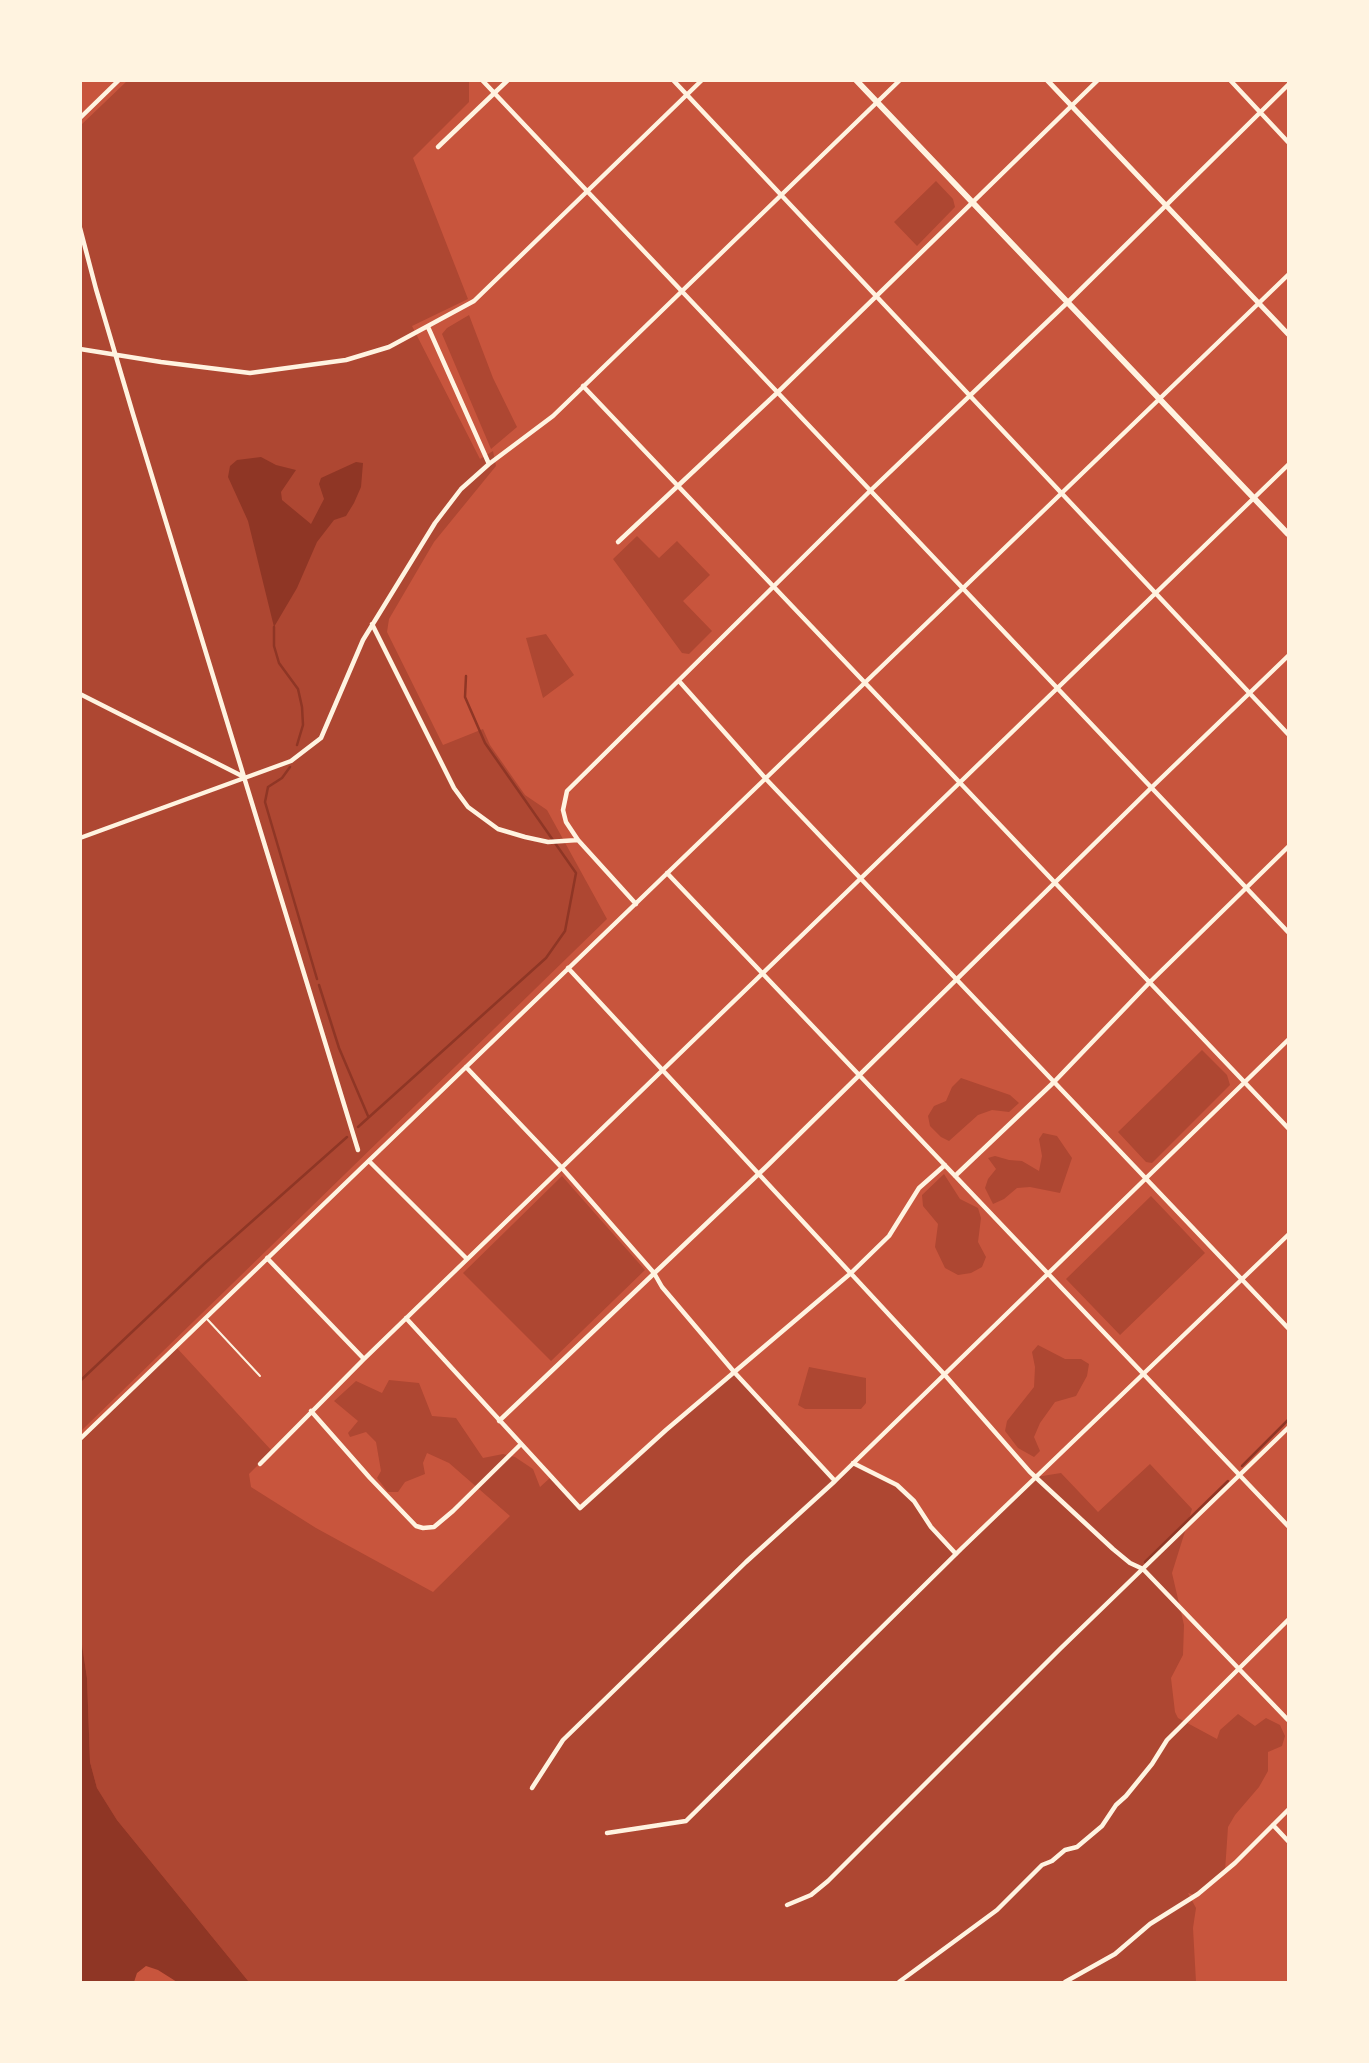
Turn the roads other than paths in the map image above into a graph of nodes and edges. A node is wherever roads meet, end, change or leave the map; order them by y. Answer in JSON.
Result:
{"nodes":[{"id":1,"x":105,"y":80,"type":"edge"},
{"id":2,"x":119,"y":80,"type":"edge"},
{"id":3,"x":482,"y":80,"type":"edge"},
{"id":4,"x":508,"y":80,"type":"edge"},
{"id":5,"x":673,"y":80,"type":"edge"},
{"id":6,"x":702,"y":80,"type":"edge"},
{"id":7,"x":856,"y":80,"type":"edge"},
{"id":8,"x":901,"y":80,"type":"edge"},
{"id":9,"x":1047,"y":80,"type":"edge"},
{"id":10,"x":1098,"y":80,"type":"edge"},
{"id":11,"x":1230,"y":80,"type":"edge"},
{"id":12,"x":1289,"y":85,"type":"edge"},
{"id":13,"x":112,"y":88,"type":"junction"},
{"id":14,"x":494,"y":93,"type":"junction"},
{"id":15,"x":687,"y":95,"type":"junction"},
{"id":16,"x":877,"y":103,"type":"junction"},
{"id":17,"x":1072,"y":106,"type":"junction"},
{"id":18,"x":1261,"y":113,"type":"junction"},
{"id":19,"x":80,"y":118,"type":"edge"},
{"id":20,"x":1289,"y":142,"type":"edge"},
{"id":21,"x":438,"y":147,"type":"dead end"},
{"id":22,"x":588,"y":191,"type":"junction"},
{"id":23,"x":781,"y":196,"type":"junction"},
{"id":24,"x":973,"y":202,"type":"junction"},
{"id":25,"x":1166,"y":205,"type":"junction"},
{"id":26,"x":80,"y":228,"type":"edge"},
{"id":27,"x":1289,"y":275,"type":"edge"},
{"id":28,"x":682,"y":293,"type":"junction"},
{"id":29,"x":877,"y":296,"type":"junction"},
{"id":30,"x":1069,"y":301,"type":"junction"},
{"id":31,"x":1259,"y":303,"type":"junction"},
{"id":32,"x":428,"y":327,"type":"junction"},
{"id":33,"x":1289,"y":334,"type":"edge"},
{"id":34,"x":80,"y":349,"type":"edge"},
{"id":35,"x":117,"y":355,"type":"junction"},
{"id":36,"x":583,"y":386,"type":"junction"},
{"id":37,"x":777,"y":393,"type":"junction"},
{"id":38,"x":970,"y":395,"type":"junction"},
{"id":39,"x":1161,"y":399,"type":"junction"},
{"id":40,"x":489,"y":464,"type":"junction"},
{"id":41,"x":1289,"y":465,"type":"edge"},
{"id":42,"x":676,"y":485,"type":"junction"},
{"id":43,"x":870,"y":491,"type":"junction"},
{"id":44,"x":1062,"y":494,"type":"junction"},
{"id":45,"x":1254,"y":498,"type":"junction"},
{"id":46,"x":1289,"y":534,"type":"edge"},
{"id":47,"x":618,"y":542,"type":"dead end"},
{"id":48,"x":774,"y":588,"type":"junction"},
{"id":49,"x":963,"y":590,"type":"junction"},
{"id":50,"x":1157,"y":593,"type":"junction"},
{"id":51,"x":372,"y":623,"type":"junction"},
{"id":52,"x":1289,"y":656,"type":"edge"},
{"id":53,"x":679,"y":681,"type":"junction"},
{"id":54,"x":865,"y":684,"type":"junction"},
{"id":55,"x":1058,"y":689,"type":"junction"},
{"id":56,"x":1250,"y":693,"type":"junction"},
{"id":57,"x":80,"y":694,"type":"edge"},
{"id":58,"x":1289,"y":734,"type":"edge"},
{"id":59,"x":245,"y":778,"type":"junction"},
{"id":60,"x":766,"y":779,"type":"junction"},
{"id":61,"x":960,"y":784,"type":"junction"},
{"id":62,"x":1151,"y":788,"type":"junction"},
{"id":63,"x":80,"y":838,"type":"edge"},
{"id":64,"x":578,"y":840,"type":"junction"},
{"id":65,"x":1289,"y":847,"type":"edge"},
{"id":66,"x":667,"y":873,"type":"junction"},
{"id":67,"x":861,"y":879,"type":"junction"},
{"id":68,"x":1054,"y":883,"type":"junction"},
{"id":69,"x":1246,"y":888,"type":"junction"},
{"id":70,"x":636,"y":904,"type":"junction"},
{"id":71,"x":1289,"y":932,"type":"edge"},
{"id":72,"x":568,"y":968,"type":"junction"},
{"id":73,"x":763,"y":974,"type":"junction"},
{"id":74,"x":956,"y":980,"type":"junction"},
{"id":75,"x":1149,"y":983,"type":"junction"},
{"id":76,"x":1289,"y":1040,"type":"edge"},
{"id":77,"x":466,"y":1067,"type":"junction"},
{"id":78,"x":663,"y":1071,"type":"junction"},
{"id":79,"x":859,"y":1074,"type":"junction"},
{"id":80,"x":1054,"y":1082,"type":"junction"},
{"id":81,"x":1244,"y":1083,"type":"junction"},
{"id":82,"x":1289,"y":1128,"type":"edge"},
{"id":83,"x":358,"y":1150,"type":"dead end"},
{"id":84,"x":369,"y":1161,"type":"junction"},
{"id":85,"x":945,"y":1165,"type":"junction"},
{"id":86,"x":562,"y":1168,"type":"junction"},
{"id":87,"x":759,"y":1173,"type":"junction"},
{"id":88,"x":955,"y":1176,"type":"junction"},
{"id":89,"x":1147,"y":1180,"type":"junction"},
{"id":90,"x":1289,"y":1235,"type":"edge"},
{"id":91,"x":267,"y":1258,"type":"junction"},
{"id":92,"x":467,"y":1259,"type":"junction"},
{"id":93,"x":654,"y":1273,"type":"junction"},
{"id":94,"x":851,"y":1273,"type":"junction"},
{"id":95,"x":1048,"y":1273,"type":"junction"},
{"id":96,"x":1243,"y":1280,"type":"junction"},
{"id":97,"x":206,"y":1318,"type":"junction"},
{"id":98,"x":406,"y":1318,"type":"junction"},
{"id":99,"x":1289,"y":1328,"type":"edge"},
{"id":100,"x":364,"y":1359,"type":"junction"},
{"id":101,"x":735,"y":1373,"type":"junction"},
{"id":102,"x":944,"y":1374,"type":"junction"},
{"id":103,"x":1143,"y":1374,"type":"junction"},
{"id":104,"x":260,"y":1376,"type":"dead end"},
{"id":105,"x":312,"y":1411,"type":"junction"},
{"id":106,"x":499,"y":1421,"type":"junction"},
{"id":107,"x":1289,"y":1428,"type":"edge"},
{"id":108,"x":80,"y":1439,"type":"edge"},
{"id":109,"x":520,"y":1445,"type":"junction"},
{"id":110,"x":853,"y":1463,"type":"junction"},
{"id":111,"x":260,"y":1464,"type":"dead end"},
{"id":112,"x":1240,"y":1475,"type":"junction"},
{"id":113,"x":1035,"y":1477,"type":"junction"},
{"id":114,"x":835,"y":1481,"type":"junction"},
{"id":115,"x":1289,"y":1526,"type":"edge"},
{"id":116,"x":956,"y":1554,"type":"junction"},
{"id":117,"x":1143,"y":1569,"type":"junction"},
{"id":118,"x":1289,"y":1620,"type":"edge"},
{"id":119,"x":1240,"y":1669,"type":"junction"},
{"id":120,"x":1289,"y":1720,"type":"edge"},
{"id":121,"x":533,"y":1788,"type":"dead end"},
{"id":122,"x":1289,"y":1810,"type":"edge"},
{"id":123,"x":1273,"y":1825,"type":"junction"},
{"id":124,"x":607,"y":1833,"type":"dead end"},
{"id":125,"x":1289,"y":1841,"type":"edge"},
{"id":126,"x":787,"y":1905,"type":"dead end"},
{"id":127,"x":899,"y":1983,"type":"edge"},
{"id":128,"x":1065,"y":1983,"type":"edge"}],
"edges":[{"from":1,"to":13,"type":"street"},
{"from":2,"to":13,"type":"street"},
{"from":3,"to":14,"type":"street"},
{"from":4,"to":14,"type":"street"},
{"from":5,"to":15,"type":"street"},
{"from":6,"to":15,"type":"street"},
{"from":7,"to":16,"type":"main road"},
{"from":8,"to":16,"type":"street"},
{"from":9,"to":17,"type":"street"},
{"from":10,"to":17,"type":"street"},
{"from":11,"to":18,"type":"street"},
{"from":12,"to":18,"type":"street"},
{"from":13,"to":19,"type":"street"},
{"from":14,"to":21,"type":"street"},
{"from":14,"to":22,"type":"street"},
{"from":15,"to":22,"type":"street"},
{"from":15,"to":23,"type":"street"},
{"from":16,"to":23,"type":"street"},
{"from":16,"to":24,"type":"main road"},
{"from":17,"to":24,"type":"street"},
{"from":17,"to":25,"type":"street"},
{"from":18,"to":20,"type":"street"},
{"from":18,"to":25,"type":"street"},
{"from":22,"to":28,"type":"street"},
{"from":22,"to":32,"type":"street"},
{"from":23,"to":28,"type":"street"},
{"from":23,"to":29,"type":"street"},
{"from":24,"to":29,"type":"street"},
{"from":24,"to":30,"type":"main road"},
{"from":25,"to":30,"type":"street"},
{"from":25,"to":31,"type":"street"},
{"from":26,"to":35,"type":"street"},
{"from":27,"to":31,"type":"street"},
{"from":28,"to":36,"type":"street"},
{"from":28,"to":37,"type":"street"},
{"from":29,"to":37,"type":"street"},
{"from":29,"to":38,"type":"street"},
{"from":30,"to":38,"type":"street"},
{"from":30,"to":39,"type":"main road"},
{"from":31,"to":33,"type":"street"},
{"from":31,"to":39,"type":"street"},
{"from":32,"to":35,"type":"street"},
{"from":32,"to":40,"type":"street"},
{"from":34,"to":35,"type":"street"},
{"from":35,"to":59,"type":"street"},
{"from":36,"to":40,"type":"street"},
{"from":36,"to":42,"type":"street"},
{"from":37,"to":42,"type":"street"},
{"from":37,"to":43,"type":"street"},
{"from":38,"to":43,"type":"street"},
{"from":38,"to":44,"type":"street"},
{"from":39,"to":44,"type":"street"},
{"from":39,"to":45,"type":"main road"},
{"from":40,"to":51,"type":"street"},
{"from":41,"to":45,"type":"street"},
{"from":42,"to":47,"type":"street"},
{"from":42,"to":48,"type":"street"},
{"from":43,"to":48,"type":"street"},
{"from":43,"to":49,"type":"street"},
{"from":44,"to":49,"type":"street"},
{"from":44,"to":50,"type":"street"},
{"from":45,"to":46,"type":"main road"},
{"from":45,"to":50,"type":"street"},
{"from":48,"to":53,"type":"street"},
{"from":48,"to":54,"type":"street"},
{"from":49,"to":54,"type":"street"},
{"from":49,"to":55,"type":"street"},
{"from":50,"to":55,"type":"street"},
{"from":50,"to":56,"type":"street"},
{"from":51,"to":59,"type":"street"},
{"from":51,"to":64,"type":"street"},
{"from":52,"to":56,"type":"street"},
{"from":53,"to":60,"type":"street"},
{"from":53,"to":64,"type":"street"},
{"from":54,"to":60,"type":"street"},
{"from":54,"to":61,"type":"street"},
{"from":55,"to":61,"type":"street"},
{"from":55,"to":62,"type":"street"},
{"from":56,"to":58,"type":"street"},
{"from":56,"to":62,"type":"street"},
{"from":57,"to":59,"type":"street"},
{"from":59,"to":63,"type":"street"},
{"from":59,"to":83,"type":"street"},
{"from":60,"to":66,"type":"street"},
{"from":60,"to":67,"type":"street"},
{"from":61,"to":67,"type":"street"},
{"from":61,"to":68,"type":"street"},
{"from":62,"to":68,"type":"street"},
{"from":62,"to":69,"type":"street"},
{"from":64,"to":70,"type":"street"},
{"from":65,"to":69,"type":"street"},
{"from":66,"to":70,"type":"street"},
{"from":66,"to":73,"type":"street"},
{"from":67,"to":73,"type":"street"},
{"from":67,"to":74,"type":"street"},
{"from":68,"to":74,"type":"street"},
{"from":68,"to":75,"type":"street"},
{"from":69,"to":71,"type":"street"},
{"from":69,"to":75,"type":"street"},
{"from":70,"to":72,"type":"street"},
{"from":72,"to":77,"type":"street"},
{"from":72,"to":78,"type":"street"},
{"from":73,"to":78,"type":"street"},
{"from":73,"to":79,"type":"street"},
{"from":74,"to":79,"type":"street"},
{"from":74,"to":80,"type":"street"},
{"from":75,"to":80,"type":"street"},
{"from":75,"to":81,"type":"street"},
{"from":76,"to":81,"type":"street"},
{"from":77,"to":84,"type":"street"},
{"from":77,"to":86,"type":"street"},
{"from":78,"to":86,"type":"street"},
{"from":78,"to":87,"type":"street"},
{"from":79,"to":85,"type":"street"},
{"from":79,"to":87,"type":"street"},
{"from":80,"to":88,"type":"street"},
{"from":80,"to":89,"type":"street"},
{"from":81,"to":82,"type":"street"},
{"from":81,"to":89,"type":"street"},
{"from":84,"to":91,"type":"street"},
{"from":84,"to":92,"type":"street"},
{"from":85,"to":88,"type":"street"},
{"from":85,"to":94,"type":"street"},
{"from":86,"to":92,"type":"street"},
{"from":86,"to":93,"type":"street"},
{"from":87,"to":93,"type":"street"},
{"from":87,"to":94,"type":"street"},
{"from":88,"to":95,"type":"street"},
{"from":89,"to":95,"type":"street"},
{"from":89,"to":96,"type":"street"},
{"from":90,"to":96,"type":"street"},
{"from":91,"to":97,"type":"street"},
{"from":91,"to":100,"type":"street"},
{"from":92,"to":98,"type":"street"},
{"from":93,"to":101,"type":"street"},
{"from":93,"to":106,"type":"street"},
{"from":94,"to":101,"type":"street"},
{"from":94,"to":102,"type":"street"},
{"from":95,"to":102,"type":"street"},
{"from":95,"to":103,"type":"street"},
{"from":96,"to":99,"type":"street"},
{"from":96,"to":103,"type":"street"},
{"from":97,"to":104,"type":"lane"},
{"from":97,"to":108,"type":"street"},
{"from":98,"to":100,"type":"street"},
{"from":98,"to":106,"type":"street"},
{"from":100,"to":105,"type":"street"},
{"from":101,"to":109,"type":"street"},
{"from":101,"to":114,"type":"street"},
{"from":102,"to":110,"type":"street"},
{"from":102,"to":113,"type":"street"},
{"from":103,"to":112,"type":"street"},
{"from":103,"to":113,"type":"street"},
{"from":105,"to":109,"type":"street"},
{"from":105,"to":111,"type":"street"},
{"from":106,"to":109,"type":"street"},
{"from":107,"to":112,"type":"street"},
{"from":110,"to":114,"type":"street"},
{"from":110,"to":116,"type":"street"},
{"from":112,"to":115,"type":"street"},
{"from":112,"to":117,"type":"street"},
{"from":113,"to":116,"type":"street"},
{"from":113,"to":117,"type":"street"},
{"from":114,"to":121,"type":"street"},
{"from":116,"to":124,"type":"street"},
{"from":117,"to":119,"type":"street"},
{"from":117,"to":126,"type":"street"},
{"from":118,"to":119,"type":"street"},
{"from":119,"to":120,"type":"street"},
{"from":119,"to":127,"type":"street"},
{"from":122,"to":123,"type":"street"},
{"from":123,"to":125,"type":"street"},
{"from":123,"to":128,"type":"street"}]}
